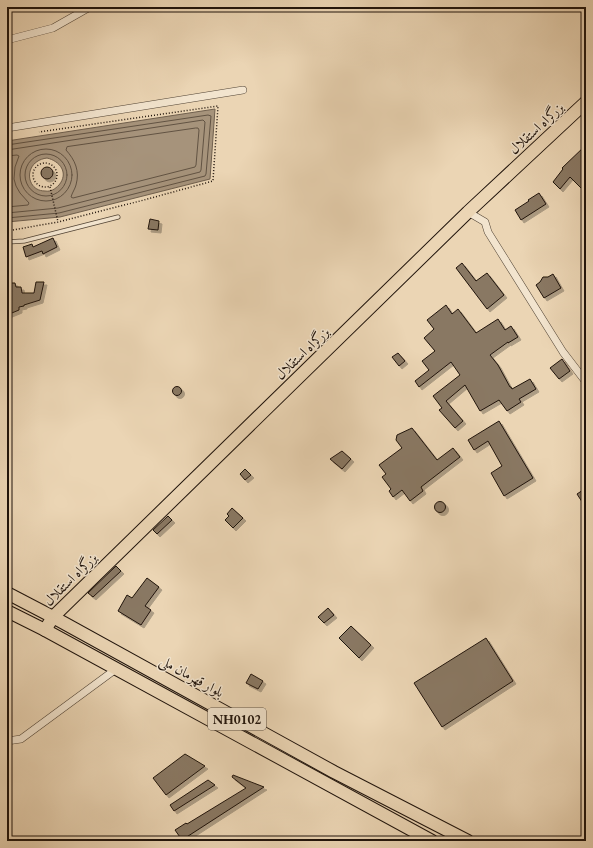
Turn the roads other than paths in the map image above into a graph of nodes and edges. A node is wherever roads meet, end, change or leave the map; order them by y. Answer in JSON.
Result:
{"nodes":[{"id":1,"x":90,"y":7,"type":"edge"},
{"id":2,"x":7,"y":40,"type":"edge"},
{"id":3,"x":243,"y":90,"type":"dead end"},
{"id":4,"x":586,"y":102,"type":"edge"},
{"id":5,"x":7,"y":128,"type":"edge"},
{"id":6,"x":468,"y":212,"type":"junction"},
{"id":7,"x":118,"y":217,"type":"dead end"},
{"id":8,"x":7,"y":242,"type":"edge"},
{"id":9,"x":586,"y":382,"type":"edge"},
{"id":10,"x":7,"y":593,"type":"edge"},
{"id":11,"x":7,"y":610,"type":"edge"},
{"id":12,"x":52,"y":617,"type":"junction"},
{"id":13,"x":45,"y":630,"type":"junction"},
{"id":14,"x":116,"y":669,"type":"junction"},
{"id":15,"x":7,"y":741,"type":"edge"},
{"id":16,"x":432,"y":841,"type":"edge"},
{"id":17,"x":468,"y":841,"type":"edge"}],
"edges":[{"from":1,"to":2,"type":"street"},
{"from":3,"to":5,"type":"street"},
{"from":4,"to":6,"type":"highway","name":"بزرگراه استقلال"},
{"from":6,"to":9,"type":"street"},
{"from":6,"to":12,"type":"highway","name":"بزرگراه استقلال"},
{"from":7,"to":8,"type":"lane"},
{"from":10,"to":12,"type":"highway","name":"بلوار قهرمان ملی","number":"NH0102"},
{"from":11,"to":13,"type":"highway","number":"NH0102"},
{"from":12,"to":13,"type":"highway","name":"بزرگراه استقلال"},
{"from":12,"to":17,"type":"highway","name":"بلوار قهرمان ملی","number":"NH0102"},
{"from":13,"to":14,"type":"highway","number":"NH0102"},
{"from":14,"to":15,"type":"street"},
{"from":14,"to":16,"type":"highway","number":"NH0102"}]}
